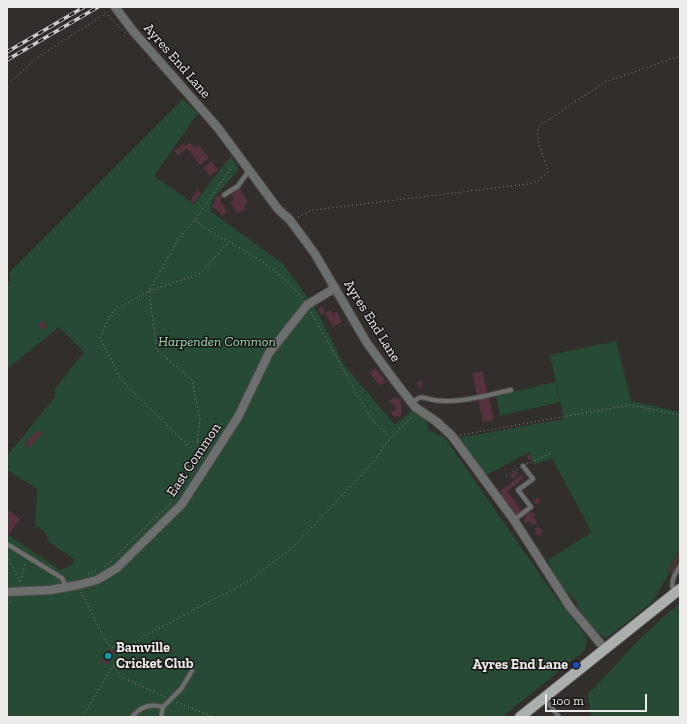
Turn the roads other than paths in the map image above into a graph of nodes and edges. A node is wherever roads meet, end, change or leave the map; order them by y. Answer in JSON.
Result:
{"nodes":[{"id":1,"x":116,"y":8,"type":"edge"},
{"id":2,"x":250,"y":169,"type":"junction"},
{"id":3,"x":224,"y":195,"type":"dead end"},
{"id":4,"x":335,"y":288,"type":"junction"},
{"id":5,"x":511,"y":390,"type":"dead end"},
{"id":6,"x":412,"y":403,"type":"junction"},
{"id":7,"x":523,"y":466,"type":"dead end"},
{"id":8,"x":514,"y":520,"type":"junction"},
{"id":9,"x":7,"y":544,"type":"edge"},
{"id":10,"x":680,"y":566,"type":"edge"},
{"id":11,"x":66,"y":587,"type":"junction"},
{"id":12,"x":677,"y":591,"type":"edge"},
{"id":13,"x":7,"y":592,"type":"edge"},
{"id":14,"x":605,"y":649,"type":"junction"},
{"id":15,"x":192,"y":671,"type":"dead end"},
{"id":16,"x":544,"y":698,"type":"junction"},
{"id":17,"x":163,"y":707,"type":"junction"},
{"id":18,"x":132,"y":717,"type":"edge"},
{"id":19,"x":161,"y":717,"type":"edge"},
{"id":20,"x":520,"y":717,"type":"edge"},
{"id":21,"x":559,"y":717,"type":"edge"}],
"edges":[{"from":1,"to":2,"type":"street","name":"Ayres End Lane"},
{"from":2,"to":3,"type":"lane"},
{"from":2,"to":4,"type":"street","name":"Ayres End Lane"},
{"from":4,"to":6,"type":"street","name":"Ayres End Lane"},
{"from":4,"to":11,"type":"street","name":"East Common"},
{"from":5,"to":6,"type":"lane"},
{"from":6,"to":8,"type":"street","name":"Ayres End Lane"},
{"from":7,"to":8,"type":"lane"},
{"from":8,"to":14,"type":"street","name":"Ayres End Lane"},
{"from":9,"to":11,"type":"lane"},
{"from":10,"to":12,"type":"lane"},
{"from":11,"to":13,"type":"street","name":"East Common"},
{"from":12,"to":14,"type":"main road"},
{"from":14,"to":16,"type":"main road"},
{"from":15,"to":17,"type":"lane"},
{"from":16,"to":20,"type":"main road"},
{"from":16,"to":21,"type":"lane"},
{"from":17,"to":18,"type":"lane"},
{"from":17,"to":19,"type":"lane"}]}
